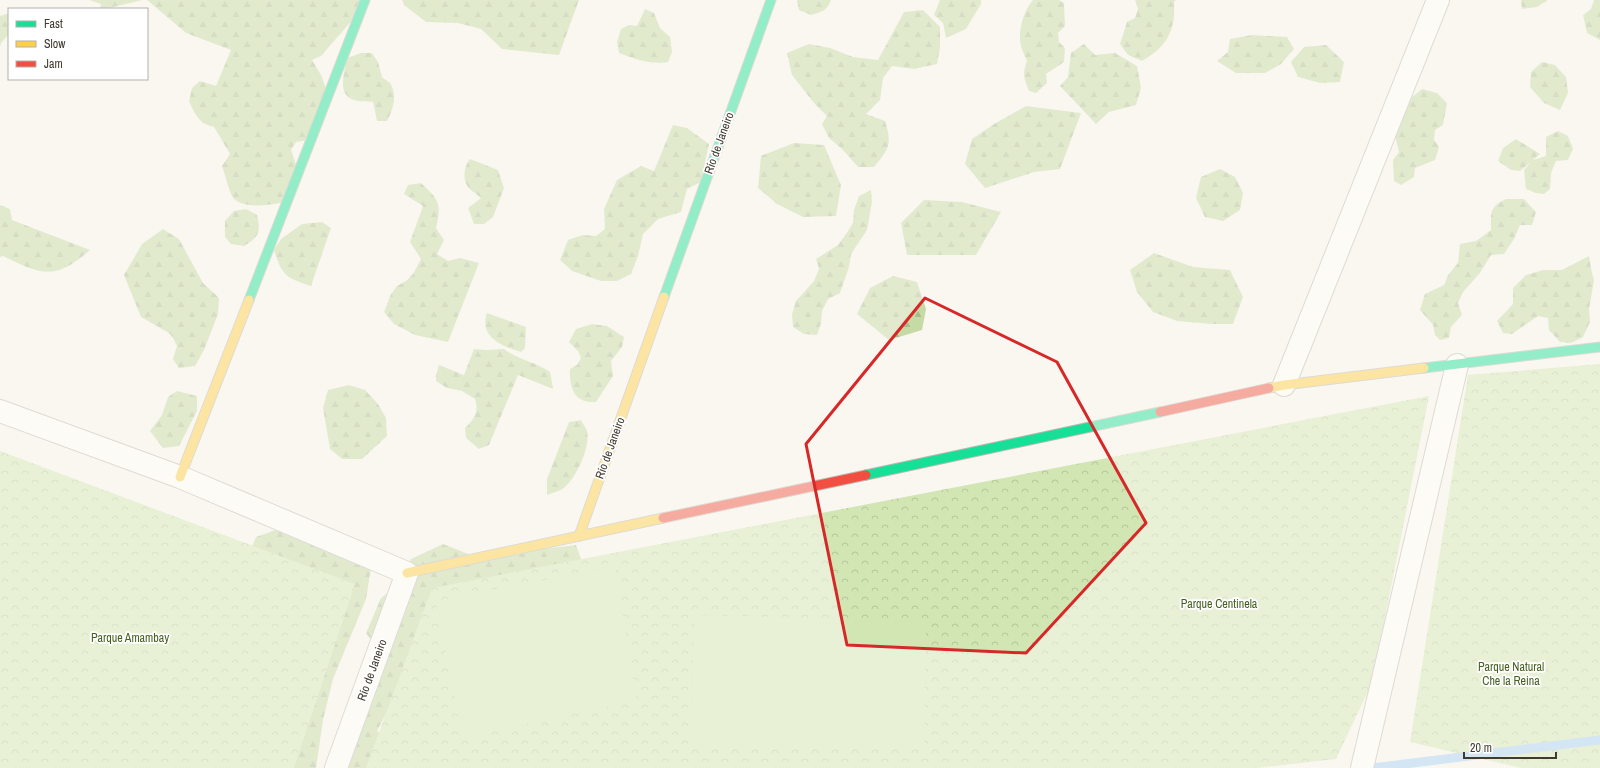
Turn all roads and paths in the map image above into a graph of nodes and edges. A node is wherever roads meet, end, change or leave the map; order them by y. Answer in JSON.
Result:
{"nodes":[{"id":1,"x":365,"y":0,"type":"edge"},
{"id":2,"x":771,"y":0,"type":"edge"},
{"id":3,"x":1438,"y":0,"type":"edge"},
{"id":4,"x":1600,"y":347,"type":"edge"},
{"id":5,"x":1457,"y":365,"type":"junction"},
{"id":6,"x":1284,"y":385,"type":"junction"},
{"id":7,"x":0,"y":412,"type":"edge"},
{"id":8,"x":180,"y":477,"type":"junction"},
{"id":9,"x":579,"y":536,"type":"junction"},
{"id":10,"x":407,"y":573,"type":"junction"},
{"id":11,"x":1365,"y":759,"type":"edge"},
{"id":12,"x":336,"y":768,"type":"edge"}],
"edges":[{"from":1,"to":8,"type":"street"},
{"from":2,"to":9,"type":"street","name":"Río de Janeiro"},
{"from":3,"to":6,"type":"street"},
{"from":4,"to":5,"type":"street"},
{"from":5,"to":6,"type":"street"},
{"from":5,"to":11,"type":"street"},
{"from":6,"to":9,"type":"street"},
{"from":7,"to":8,"type":"street"},
{"from":8,"to":10,"type":"street"},
{"from":9,"to":10,"type":"street"},
{"from":10,"to":12,"type":"street","name":"Río de Janeiro"}]}
